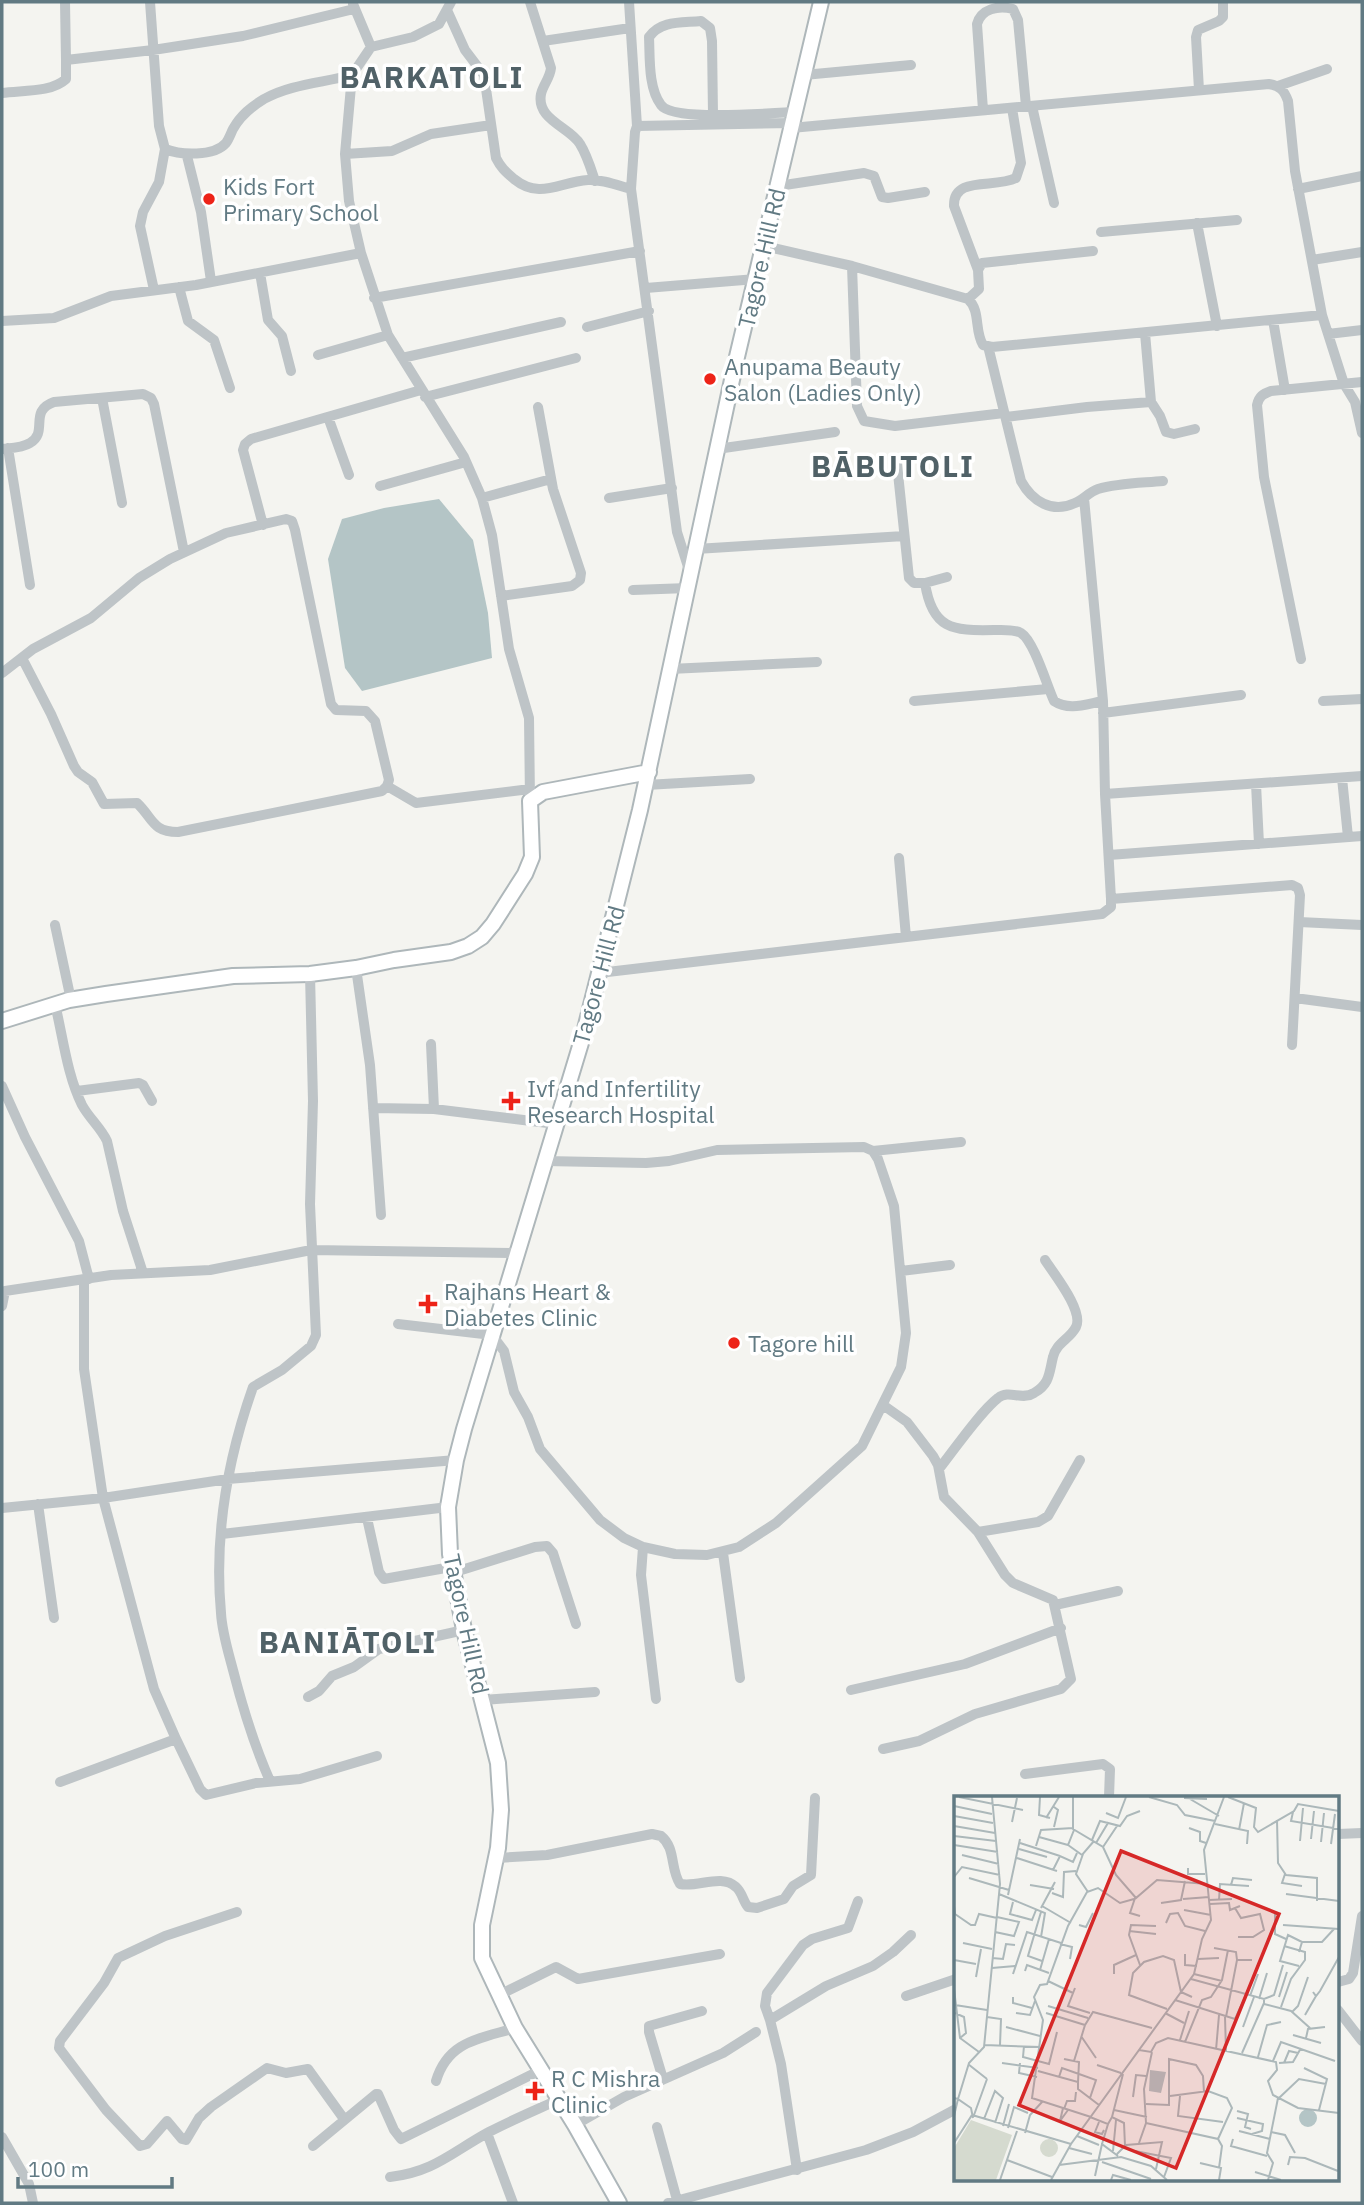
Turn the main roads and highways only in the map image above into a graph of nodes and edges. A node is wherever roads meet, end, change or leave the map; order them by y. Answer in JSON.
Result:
{"nodes":[{"id":1,"x":821,"y":2,"type":"edge"},
{"id":2,"x":647,"y":779,"type":"junction"},
{"id":3,"x":2,"y":1021,"type":"edge"},
{"id":4,"x":619,"y":2203,"type":"edge"}],
"edges":[{"from":1,"to":2,"type":"main road","name":"Tagore Hill Rd"},
{"from":2,"to":3,"type":"main road"},
{"from":2,"to":4,"type":"main road","name":"Tagore Hill Rd"}]}
